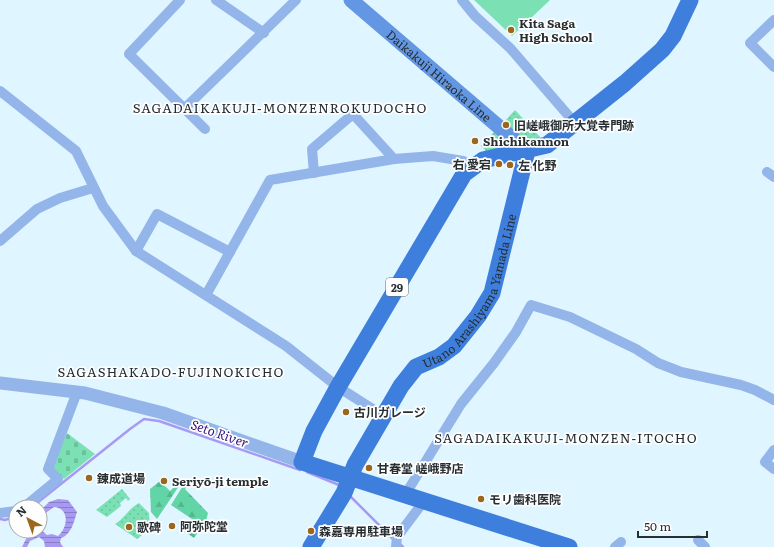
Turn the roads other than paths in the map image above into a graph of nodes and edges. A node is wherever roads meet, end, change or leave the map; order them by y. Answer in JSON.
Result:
{"nodes":[{"id":1,"x":180,"y":0,"type":"edge"},
{"id":2,"x":296,"y":0,"type":"edge"},
{"id":3,"x":351,"y":0,"type":"edge"},
{"id":4,"x":462,"y":0,"type":"edge"},
{"id":5,"x":690,"y":0,"type":"edge"},
{"id":6,"x":219,"y":1,"type":"edge"},
{"id":7,"x":774,"y":20,"type":"edge"},
{"id":8,"x":264,"y":33,"type":"junction"},
{"id":9,"x":774,"y":67,"type":"edge"},
{"id":10,"x":0,"y":91,"type":"edge"},
{"id":11,"x":185,"y":108,"type":"junction"},
{"id":12,"x":574,"y":122,"type":"junction"},
{"id":13,"x":205,"y":129,"type":"dead end"},
{"id":14,"x":527,"y":151,"type":"junction"},
{"id":15,"x":394,"y":159,"type":"junction"},
{"id":16,"x":474,"y":165,"type":"junction"},
{"id":17,"x":314,"y":173,"type":"junction"},
{"id":18,"x":93,"y":188,"type":"junction"},
{"id":19,"x":0,"y":241,"type":"edge"},
{"id":20,"x":136,"y":251,"type":"junction"},
{"id":21,"x":230,"y":252,"type":"junction"},
{"id":22,"x":206,"y":295,"type":"junction"},
{"id":23,"x":0,"y":383,"type":"edge"},
{"id":24,"x":338,"y":387,"type":"junction"},
{"id":25,"x":77,"y":392,"type":"junction"},
{"id":26,"x":774,"y":400,"type":"edge"},
{"id":27,"x":382,"y":415,"type":"junction"},
{"id":28,"x":774,"y":450,"type":"edge"},
{"id":29,"x":302,"y":462,"type":"junction"},
{"id":30,"x":774,"y":468,"type":"edge"},
{"id":31,"x":347,"y":486,"type":"junction"},
{"id":32,"x":405,"y":494,"type":"junction"},
{"id":33,"x":34,"y":499,"type":"edge"},
{"id":34,"x":424,"y":501,"type":"junction"},
{"id":35,"x":396,"y":543,"type":"edge"},
{"id":36,"x":311,"y":547,"type":"edge"},
{"id":37,"x":569,"y":547,"type":"edge"}],
"edges":[{"from":1,"to":11,"type":"street"},
{"from":2,"to":8,"type":"street"},
{"from":3,"to":14,"type":"main road","name":"Daikakuji Hiraoka Line"},
{"from":4,"to":12,"type":"street"},
{"from":5,"to":12,"type":"main road","number":"29"},
{"from":6,"to":8,"type":"street"},
{"from":7,"to":9,"type":"street"},
{"from":8,"to":11,"type":"street"},
{"from":10,"to":18,"type":"street"},
{"from":11,"to":13,"type":"street"},
{"from":12,"to":14,"type":"main road","number":"29"},
{"from":14,"to":16,"type":"main road","number":"29"},
{"from":14,"to":27,"type":"main road","name":"Utano Arashiyama Yamada Line"},
{"from":15,"to":16,"type":"street"},
{"from":15,"to":17,"type":"street"},
{"from":15,"to":17,"type":"street"},
{"from":16,"to":24,"type":"main road","number":"29"},
{"from":17,"to":21,"type":"street"},
{"from":18,"to":19,"type":"street"},
{"from":18,"to":20,"type":"street"},
{"from":20,"to":21,"type":"street"},
{"from":20,"to":22,"type":"street"},
{"from":21,"to":22,"type":"street"},
{"from":22,"to":24,"type":"street"},
{"from":23,"to":25,"type":"street"},
{"from":24,"to":27,"type":"street"},
{"from":24,"to":29,"type":"main road","number":"29"},
{"from":25,"to":29,"type":"street"},
{"from":25,"to":33,"type":"street"},
{"from":26,"to":32,"type":"street"},
{"from":27,"to":31,"type":"main road","name":"Utano Arashiyama Yamada Line"},
{"from":28,"to":30,"type":"street"},
{"from":29,"to":31,"type":"main road"},
{"from":31,"to":32,"type":"main road"},
{"from":31,"to":36,"type":"main road","name":"Utano Arashiyama Yamada Line"},
{"from":32,"to":34,"type":"main road"},
{"from":34,"to":35,"type":"street"},
{"from":34,"to":37,"type":"main road"}]}
